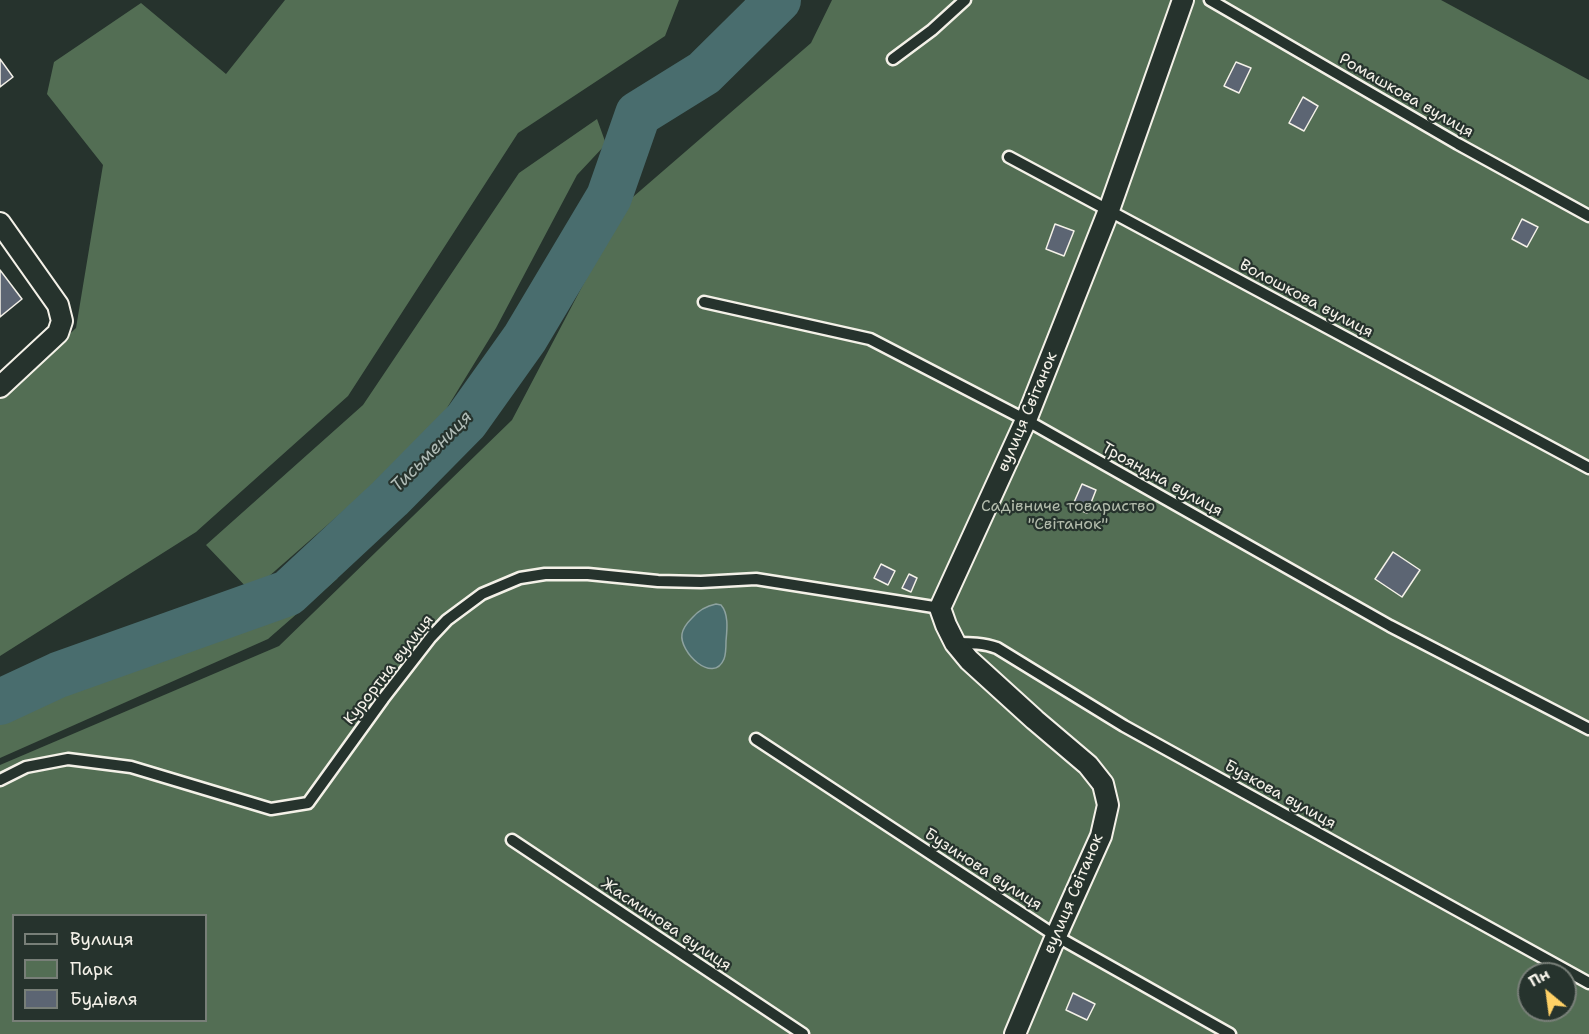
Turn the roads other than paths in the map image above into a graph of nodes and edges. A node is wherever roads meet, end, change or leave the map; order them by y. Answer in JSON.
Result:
{"nodes":[{"id":1,"x":964,"y":0,"type":"edge"},
{"id":2,"x":1183,"y":0,"type":"edge"},
{"id":3,"x":1210,"y":0,"type":"edge"},
{"id":4,"x":892,"y":59,"type":"dead end"},
{"id":5,"x":1009,"y":157,"type":"dead end"},
{"id":6,"x":1109,"y":210,"type":"junction"},
{"id":7,"x":1589,"y":216,"type":"edge"},
{"id":8,"x":0,"y":223,"type":"edge"},
{"id":9,"x":704,"y":302,"type":"dead end"},
{"id":10,"x":0,"y":387,"type":"edge"},
{"id":11,"x":1026,"y":420,"type":"junction"},
{"id":12,"x":1589,"y":468,"type":"edge"},
{"id":13,"x":940,"y":608,"type":"junction"},
{"id":14,"x":955,"y":643,"type":"junction"},
{"id":15,"x":1589,"y":729,"type":"edge"},
{"id":16,"x":756,"y":739,"type":"dead end"},
{"id":17,"x":0,"y":780,"type":"edge"},
{"id":18,"x":512,"y":840,"type":"dead end"},
{"id":19,"x":1056,"y":936,"type":"junction"},
{"id":20,"x":1589,"y":983,"type":"edge"},
{"id":21,"x":803,"y":1034,"type":"edge"},
{"id":22,"x":1015,"y":1034,"type":"edge"},
{"id":23,"x":1230,"y":1034,"type":"edge"}],
"edges":[{"from":1,"to":4,"type":"lane"},
{"from":2,"to":6,"type":"street","name":"вулиця Світанок"},
{"from":3,"to":7,"type":"lane","name":"Ромашкова вулиця"},
{"from":5,"to":6,"type":"lane","name":"Волошкова вулиця"},
{"from":6,"to":11,"type":"street","name":"вулиця Світанок"},
{"from":6,"to":12,"type":"lane","name":"Волошкова вулиця"},
{"from":8,"to":10,"type":"street"},
{"from":9,"to":11,"type":"lane","name":"Трояндна вулиця"},
{"from":11,"to":13,"type":"street","name":"вулиця Світанок"},
{"from":11,"to":15,"type":"lane","name":"Трояндна вулиця"},
{"from":13,"to":14,"type":"street","name":"вулиця Світанок"},
{"from":13,"to":17,"type":"lane","name":"Курортна вулиця"},
{"from":14,"to":19,"type":"street","name":"вулиця Світанок"},
{"from":14,"to":20,"type":"lane","name":"Бузкова вулиця"},
{"from":16,"to":19,"type":"lane","name":"Бузинова вулиця"},
{"from":18,"to":21,"type":"lane","name":"Жасминова вулиця"},
{"from":19,"to":22,"type":"street","name":"вулиця Світанок"},
{"from":19,"to":23,"type":"lane","name":"Бузинова вулиця"}]}
